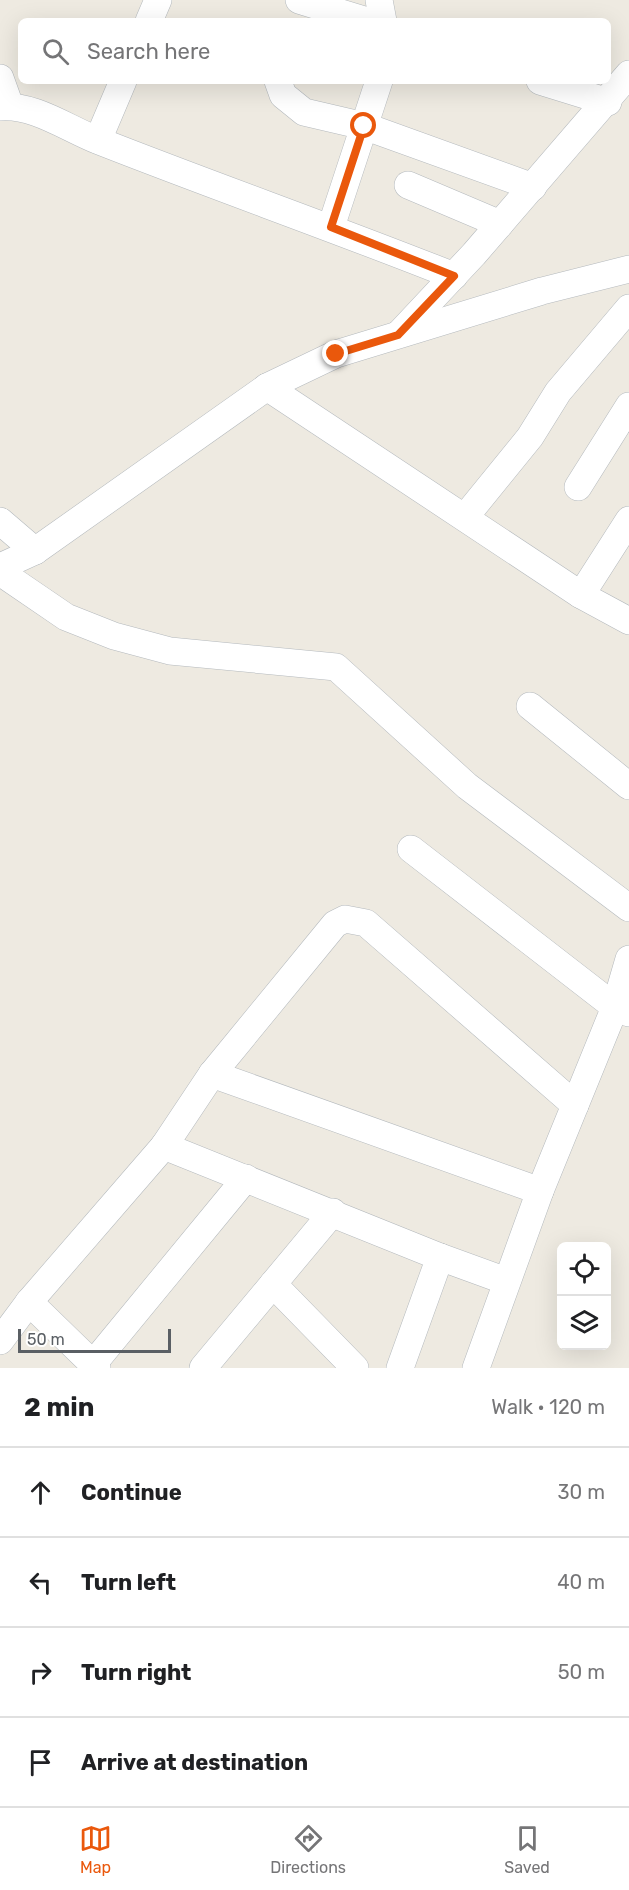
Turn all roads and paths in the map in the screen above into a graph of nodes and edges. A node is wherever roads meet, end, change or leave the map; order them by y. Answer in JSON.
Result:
{"nodes":[{"id":1,"x":158,"y":0,"type":"edge"},
{"id":2,"x":299,"y":0,"type":"edge"},
{"id":3,"x":379,"y":0,"type":"edge"},
{"id":4,"x":150,"y":18,"type":"edge"},
{"id":5,"x":357,"y":18,"type":"edge"},
{"id":6,"x":382,"y":18,"type":"edge"},
{"id":7,"x":629,"y":74,"type":"edge"},
{"id":8,"x":0,"y":78,"type":"edge"},
{"id":9,"x":122,"y":84,"type":"edge"},
{"id":10,"x":279,"y":84,"type":"edge"},
{"id":11,"x":378,"y":84,"type":"edge"},
{"id":12,"x":550,"y":84,"type":"edge"},
{"id":13,"x":608,"y":102,"type":"junction"},
{"id":14,"x":5,"y":107,"type":"edge"},
{"id":15,"x":364,"y":126,"type":"junction"},
{"id":16,"x":98,"y":140,"type":"junction"},
{"id":17,"x":408,"y":185,"type":"dead end"},
{"id":18,"x":533,"y":187,"type":"junction"},
{"id":19,"x":500,"y":224,"type":"junction"},
{"id":20,"x":331,"y":227,"type":"junction"},
{"id":21,"x":629,"y":269,"type":"edge"},
{"id":22,"x":454,"y":276,"type":"junction"},
{"id":23,"x":629,"y":308,"type":"edge"},
{"id":24,"x":398,"y":335,"type":"junction"},
{"id":25,"x":267,"y":387,"type":"junction"},
{"id":26,"x":629,"y":406,"type":"edge"},
{"id":27,"x":578,"y":487,"type":"dead end"},
{"id":28,"x":465,"y":517,"type":"junction"},
{"id":29,"x":629,"y":520,"type":"edge"},
{"id":30,"x":0,"y":521,"type":"edge"},
{"id":31,"x":35,"y":551,"type":"junction"},
{"id":32,"x":0,"y":567,"type":"edge"},
{"id":33,"x":0,"y":572,"type":"edge"},
{"id":34,"x":581,"y":595,"type":"junction"},
{"id":35,"x":629,"y":621,"type":"edge"},
{"id":36,"x":530,"y":706,"type":"dead end"},
{"id":37,"x":629,"y":786,"type":"edge"},
{"id":38,"x":411,"y":849,"type":"dead end"},
{"id":39,"x":629,"y":908,"type":"edge"},
{"id":40,"x":629,"y":959,"type":"edge"},
{"id":41,"x":622,"y":1010,"type":"edge"},
{"id":42,"x":212,"y":1074,"type":"junction"},
{"id":43,"x":575,"y":1105,"type":"junction"},
{"id":44,"x":164,"y":1146,"type":"junction"},
{"id":45,"x":246,"y":1179,"type":"junction"},
{"id":46,"x":540,"y":1191,"type":"junction"},
{"id":47,"x":333,"y":1212,"type":"junction"},
{"id":48,"x":440,"y":1257,"type":"junction"},
{"id":49,"x":506,"y":1281,"type":"junction"},
{"id":50,"x":273,"y":1284,"type":"junction"},
{"id":51,"x":28,"y":1302,"type":"junction"},
{"id":52,"x":0,"y":1341,"type":"edge"},
{"id":53,"x":95,"y":1366,"type":"edge"},
{"id":54,"x":205,"y":1367,"type":"edge"},
{"id":55,"x":355,"y":1368,"type":"edge"},
{"id":56,"x":400,"y":1368,"type":"edge"},
{"id":57,"x":476,"y":1368,"type":"edge"}],
"edges":[{"from":1,"to":4,"type":"street"},
{"from":2,"to":5,"type":"street"},
{"from":3,"to":6,"type":"street"},
{"from":7,"to":13,"type":"street"},
{"from":8,"to":14,"type":"street"},
{"from":9,"to":16,"type":"street"},
{"from":10,"to":15,"type":"street"},
{"from":11,"to":15,"type":"street"},
{"from":12,"to":13,"type":"street"},
{"from":13,"to":18,"type":"street"},
{"from":14,"to":16,"type":"street"},
{"from":15,"to":18,"type":"street"},
{"from":15,"to":20,"type":"street"},
{"from":16,"to":20,"type":"street"},
{"from":17,"to":19,"type":"street"},
{"from":18,"to":19,"type":"street"},
{"from":19,"to":22,"type":"street"},
{"from":20,"to":22,"type":"street"},
{"from":21,"to":24,"type":"street"},
{"from":22,"to":24,"type":"street"},
{"from":23,"to":28,"type":"street"},
{"from":24,"to":25,"type":"street"},
{"from":25,"to":28,"type":"street"},
{"from":25,"to":31,"type":"street"},
{"from":26,"to":27,"type":"street"},
{"from":28,"to":34,"type":"street"},
{"from":29,"to":34,"type":"street"},
{"from":30,"to":31,"type":"street"},
{"from":31,"to":32,"type":"street"},
{"from":33,"to":39,"type":"street"},
{"from":34,"to":35,"type":"street"},
{"from":36,"to":37,"type":"street"},
{"from":38,"to":41,"type":"street"},
{"from":40,"to":41,"type":"street"},
{"from":41,"to":43,"type":"street"},
{"from":42,"to":43,"type":"street"},
{"from":42,"to":44,"type":"street"},
{"from":42,"to":46,"type":"street"},
{"from":43,"to":46,"type":"street"},
{"from":44,"to":45,"type":"street"},
{"from":44,"to":51,"type":"street"},
{"from":45,"to":47,"type":"street"},
{"from":45,"to":53,"type":"street"},
{"from":46,"to":49,"type":"street"},
{"from":47,"to":48,"type":"street"},
{"from":47,"to":50,"type":"street"},
{"from":48,"to":49,"type":"street"},
{"from":48,"to":56,"type":"street"},
{"from":49,"to":57,"type":"street"},
{"from":50,"to":54,"type":"street"},
{"from":50,"to":55,"type":"street"},
{"from":51,"to":52,"type":"street"},
{"from":51,"to":53,"type":"street"}]}
